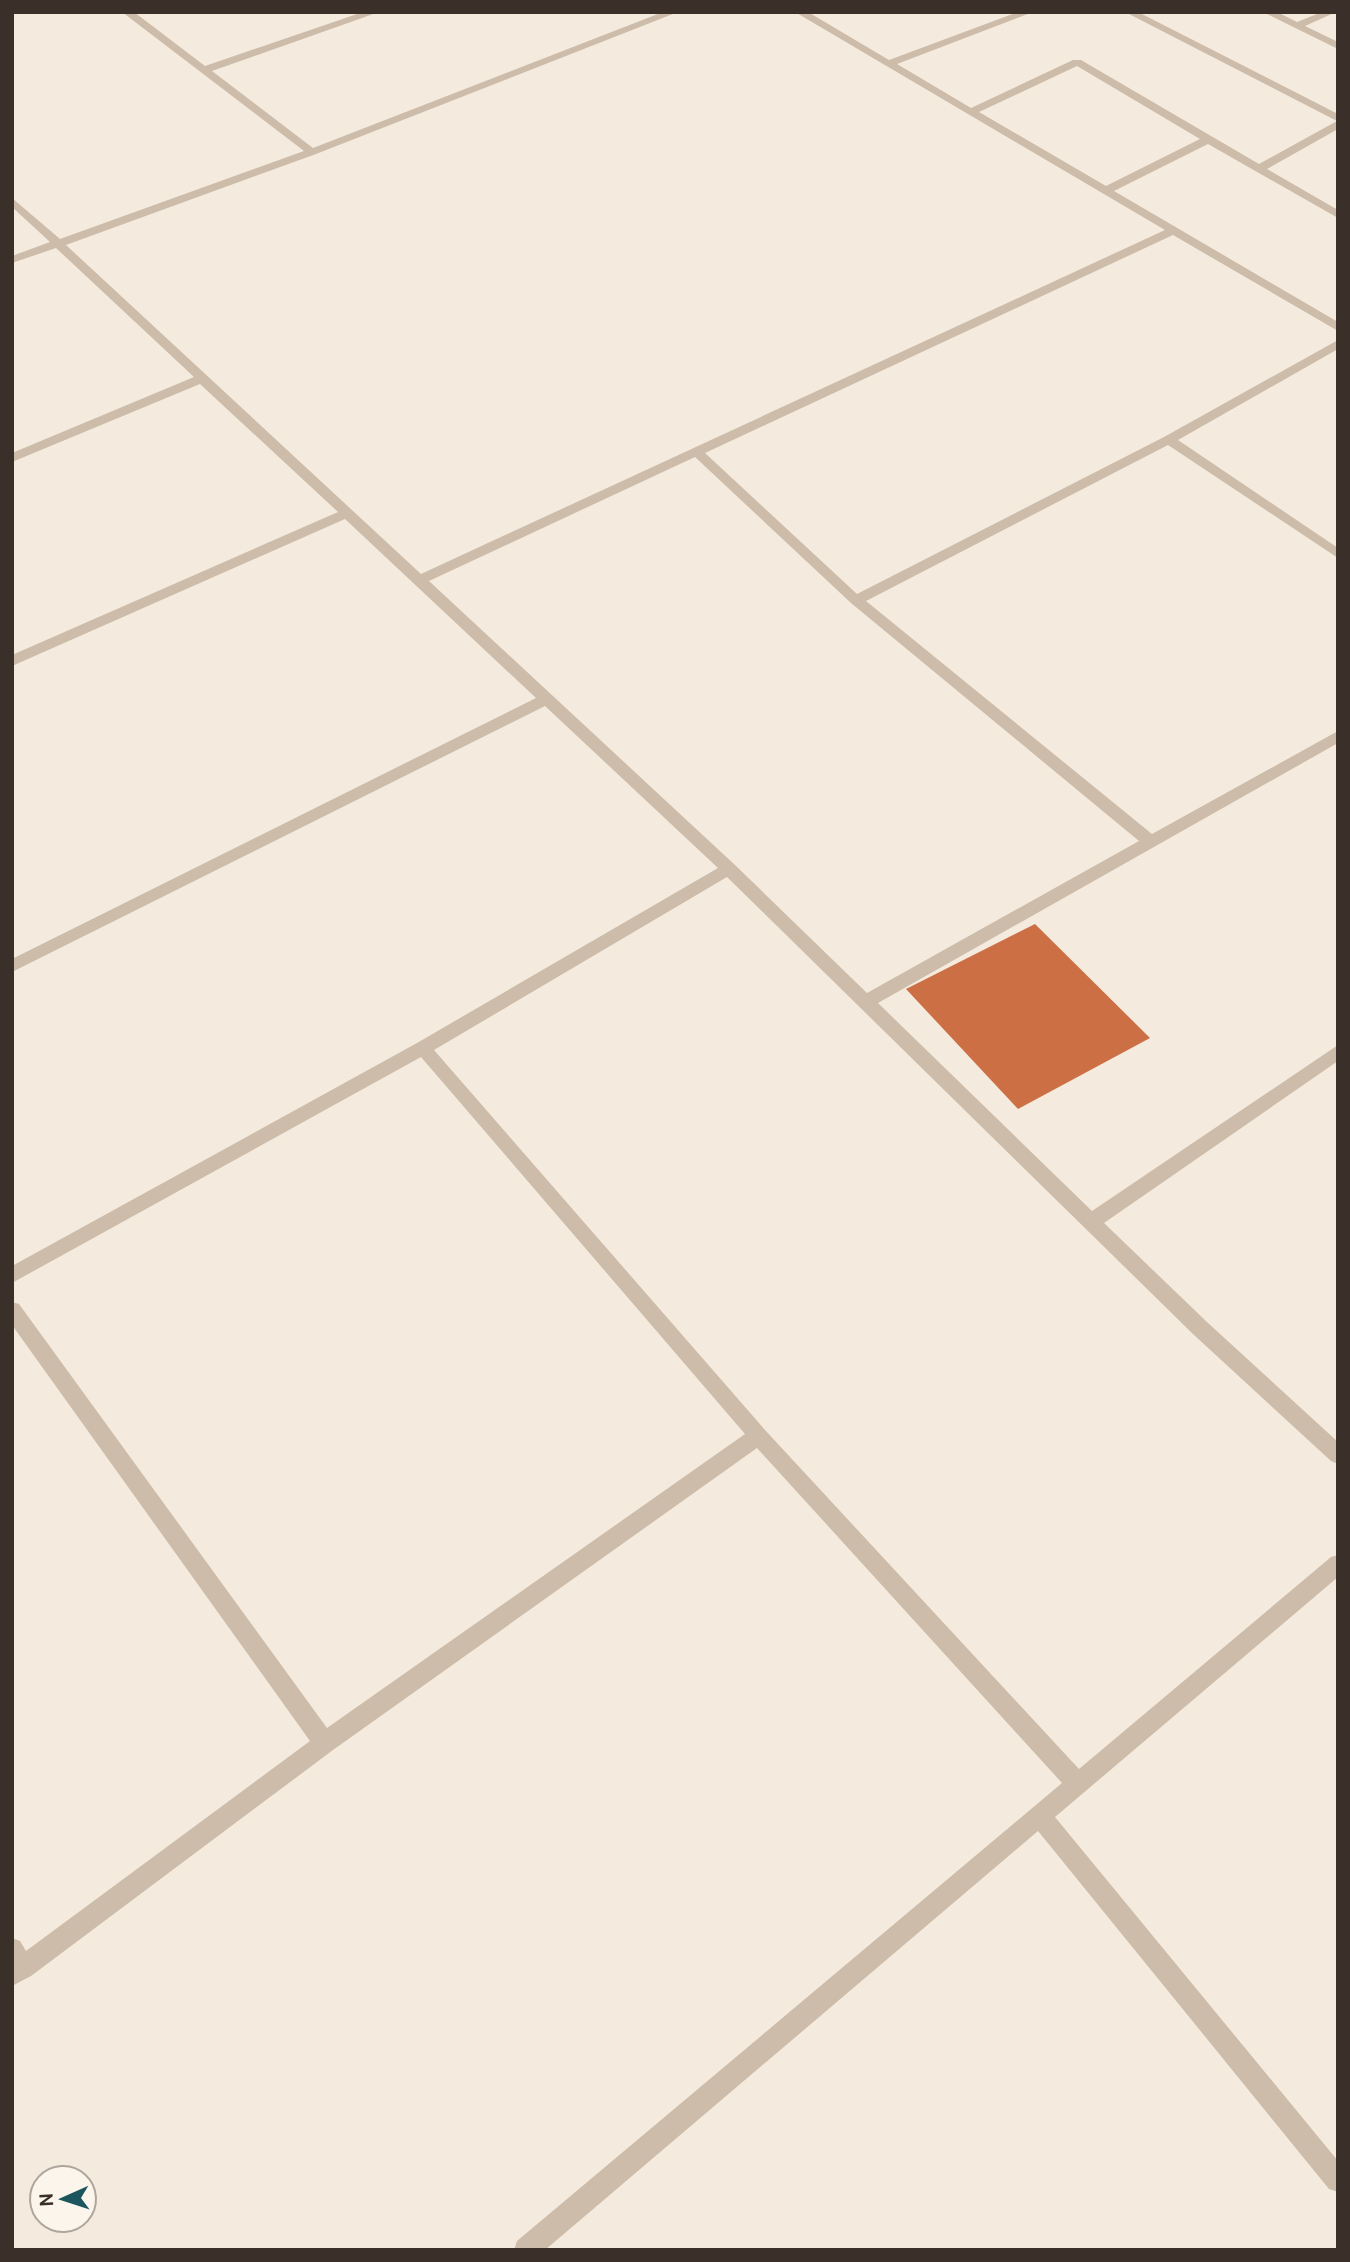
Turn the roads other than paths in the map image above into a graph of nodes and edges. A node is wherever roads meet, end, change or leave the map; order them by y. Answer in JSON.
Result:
{"nodes":[{"id":1,"x":127,"y":12,"type":"edge"},
{"id":2,"x":373,"y":12,"type":"edge"},
{"id":3,"x":673,"y":12,"type":"edge"},
{"id":4,"x":800,"y":12,"type":"edge"},
{"id":5,"x":1028,"y":12,"type":"edge"},
{"id":6,"x":1130,"y":12,"type":"edge"},
{"id":7,"x":1268,"y":12,"type":"edge"},
{"id":8,"x":1331,"y":12,"type":"edge"},
{"id":9,"x":1297,"y":26,"type":"junction"},
{"id":10,"x":1338,"y":46,"type":"edge"},
{"id":11,"x":888,"y":64,"type":"junction"},
{"id":12,"x":204,"y":70,"type":"junction"},
{"id":13,"x":970,"y":112,"type":"junction"},
{"id":14,"x":1338,"y":118,"type":"edge"},
{"id":15,"x":1338,"y":124,"type":"edge"},
{"id":16,"x":1209,"y":139,"type":"junction"},
{"id":17,"x":312,"y":152,"type":"junction"},
{"id":18,"x":1259,"y":169,"type":"junction"},
{"id":19,"x":1105,"y":191,"type":"junction"},
{"id":20,"x":12,"y":201,"type":"edge"},
{"id":21,"x":1338,"y":215,"type":"edge"},
{"id":22,"x":1173,"y":230,"type":"junction"},
{"id":23,"x":57,"y":243,"type":"junction"},
{"id":24,"x":12,"y":260,"type":"edge"},
{"id":25,"x":1335,"y":323,"type":"edge"},
{"id":26,"x":1338,"y":344,"type":"edge"},
{"id":27,"x":203,"y":378,"type":"junction"},
{"id":28,"x":1169,"y":440,"type":"junction"},
{"id":29,"x":696,"y":451,"type":"junction"},
{"id":30,"x":12,"y":458,"type":"edge"},
{"id":31,"x":347,"y":513,"type":"junction"},
{"id":32,"x":1338,"y":554,"type":"edge"},
{"id":33,"x":420,"y":580,"type":"junction"},
{"id":34,"x":856,"y":600,"type":"junction"},
{"id":35,"x":12,"y":661,"type":"edge"},
{"id":36,"x":547,"y":699,"type":"junction"},
{"id":37,"x":1338,"y":736,"type":"edge"},
{"id":38,"x":1152,"y":842,"type":"junction"},
{"id":39,"x":729,"y":869,"type":"junction"},
{"id":40,"x":12,"y":966,"type":"edge"},
{"id":41,"x":866,"y":1002,"type":"junction"},
{"id":42,"x":423,"y":1048,"type":"junction"},
{"id":43,"x":1338,"y":1052,"type":"edge"},
{"id":44,"x":1091,"y":1222,"type":"junction"},
{"id":45,"x":12,"y":1275,"type":"edge"},
{"id":46,"x":12,"y":1310,"type":"edge"},
{"id":47,"x":758,"y":1436,"type":"junction"},
{"id":48,"x":1338,"y":1455,"type":"edge"},
{"id":49,"x":1338,"y":1564,"type":"edge"},
{"id":50,"x":325,"y":1742,"type":"junction"},
{"id":51,"x":1079,"y":1785,"type":"junction"},
{"id":52,"x":1041,"y":1817,"type":"junction"},
{"id":53,"x":16,"y":1964,"type":"edge"},
{"id":54,"x":1338,"y":2180,"type":"edge"},
{"id":55,"x":526,"y":2250,"type":"edge"}],
"edges":[{"from":1,"to":12,"type":"street"},
{"from":2,"to":12,"type":"street"},
{"from":3,"to":17,"type":"street"},
{"from":4,"to":11,"type":"street"},
{"from":5,"to":11,"type":"street"},
{"from":6,"to":14,"type":"street"},
{"from":7,"to":9,"type":"street"},
{"from":8,"to":9,"type":"street"},
{"from":9,"to":10,"type":"street"},
{"from":11,"to":13,"type":"street"},
{"from":12,"to":17,"type":"street"},
{"from":13,"to":16,"type":"street"},
{"from":13,"to":19,"type":"street"},
{"from":15,"to":18,"type":"street"},
{"from":16,"to":18,"type":"street"},
{"from":16,"to":19,"type":"street"},
{"from":17,"to":23,"type":"street"},
{"from":18,"to":21,"type":"street"},
{"from":19,"to":22,"type":"street"},
{"from":20,"to":23,"type":"street"},
{"from":22,"to":25,"type":"street"},
{"from":22,"to":29,"type":"street"},
{"from":23,"to":24,"type":"street"},
{"from":23,"to":27,"type":"street"},
{"from":26,"to":28,"type":"street"},
{"from":27,"to":30,"type":"street"},
{"from":27,"to":31,"type":"street"},
{"from":28,"to":32,"type":"street"},
{"from":28,"to":34,"type":"street"},
{"from":29,"to":33,"type":"street"},
{"from":29,"to":34,"type":"street"},
{"from":31,"to":33,"type":"street"},
{"from":31,"to":35,"type":"street"},
{"from":33,"to":36,"type":"street"},
{"from":34,"to":38,"type":"street"},
{"from":36,"to":39,"type":"street"},
{"from":36,"to":40,"type":"street"},
{"from":37,"to":38,"type":"street"},
{"from":38,"to":41,"type":"street"},
{"from":39,"to":41,"type":"street"},
{"from":39,"to":42,"type":"street"},
{"from":41,"to":44,"type":"street"},
{"from":42,"to":45,"type":"street"},
{"from":42,"to":47,"type":"street"},
{"from":43,"to":44,"type":"street"},
{"from":44,"to":48,"type":"street"},
{"from":46,"to":50,"type":"street"},
{"from":47,"to":50,"type":"street"},
{"from":47,"to":51,"type":"street"},
{"from":49,"to":51,"type":"street"},
{"from":50,"to":53,"type":"street"},
{"from":51,"to":52,"type":"street"},
{"from":52,"to":54,"type":"street"},
{"from":52,"to":55,"type":"street"}]}
